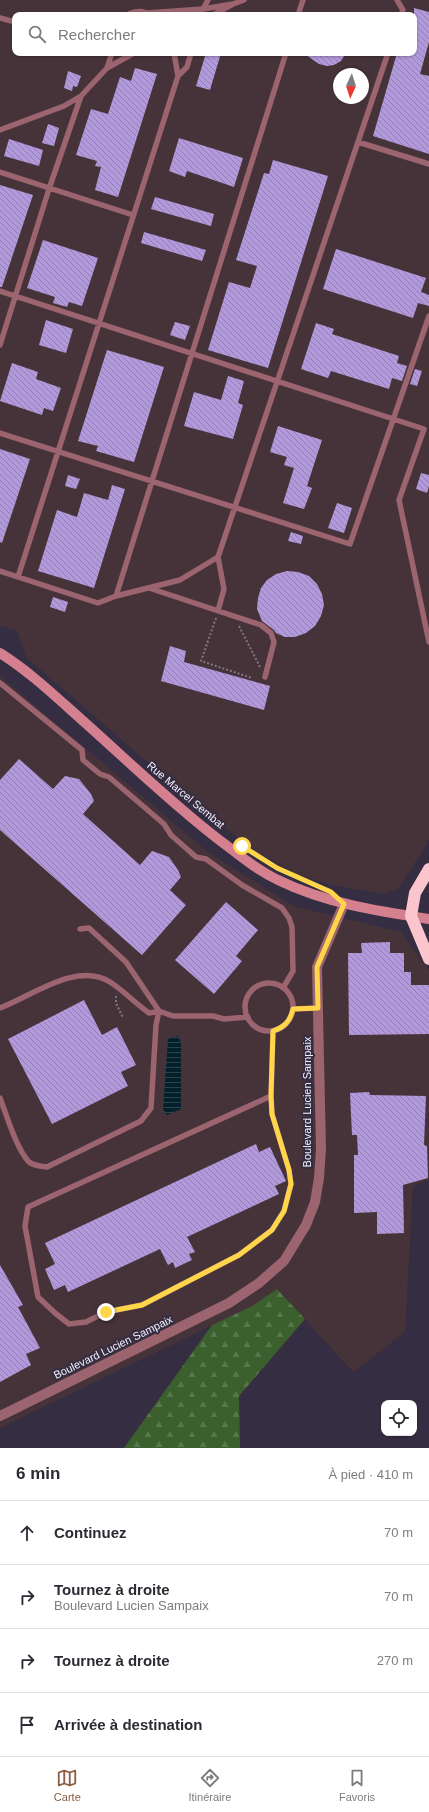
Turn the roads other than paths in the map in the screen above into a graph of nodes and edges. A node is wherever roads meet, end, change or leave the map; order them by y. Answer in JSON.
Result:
{"nodes":[{"id":1,"x":208,"y":0,"type":"edge"},
{"id":2,"x":244,"y":0,"type":"edge"},
{"id":3,"x":303,"y":0,"type":"edge"},
{"id":4,"x":397,"y":0,"type":"edge"},
{"id":5,"x":233,"y":4,"type":"junction"},
{"id":6,"x":203,"y":9,"type":"junction"},
{"id":7,"x":186,"y":12,"type":"edge"},
{"id":8,"x":218,"y":12,"type":"edge"},
{"id":9,"x":299,"y":12,"type":"edge"},
{"id":10,"x":402,"y":12,"type":"edge"},
{"id":11,"x":0,"y":18,"type":"edge"},
{"id":12,"x":12,"y":21,"type":"edge"},
{"id":13,"x":111,"y":56,"type":"edge"},
{"id":14,"x":129,"y":56,"type":"edge"},
{"id":15,"x":175,"y":56,"type":"edge"},
{"id":16,"x":190,"y":56,"type":"edge"},
{"id":17,"x":285,"y":56,"type":"edge"},
{"id":18,"x":387,"y":56,"type":"edge"},
{"id":19,"x":107,"y":68,"type":"junction"},
{"id":20,"x":178,"y":76,"type":"junction"},
{"id":21,"x":81,"y":96,"type":"junction"},
{"id":22,"x":0,"y":130,"type":"edge"},
{"id":23,"x":358,"y":142,"type":"junction"},
{"id":24,"x":429,"y":164,"type":"edge"},
{"id":25,"x":0,"y":172,"type":"edge"},
{"id":26,"x":49,"y":189,"type":"junction"},
{"id":27,"x":133,"y":215,"type":"junction"},
{"id":28,"x":0,"y":291,"type":"edge"},
{"id":29,"x":17,"y":296,"type":"junction"},
{"id":30,"x":429,"y":316,"type":"edge"},
{"id":31,"x":99,"y":323,"type":"junction"},
{"id":32,"x":0,"y":345,"type":"edge"},
{"id":33,"x":192,"y":353,"type":"junction"},
{"id":34,"x":277,"y":381,"type":"junction"},
{"id":35,"x":394,"y":419,"type":"junction"},
{"id":36,"x":0,"y":433,"type":"edge"},
{"id":37,"x":58,"y":452,"type":"junction"},
{"id":38,"x":151,"y":481,"type":"junction"},
{"id":39,"x":234,"y":508,"type":"junction"},
{"id":40,"x":218,"y":557,"type":"junction"},
{"id":41,"x":0,"y":571,"type":"edge"},
{"id":42,"x":18,"y":577,"type":"junction"},
{"id":43,"x":149,"y":588,"type":"junction"},
{"id":44,"x":116,"y":596,"type":"junction"},
{"id":45,"x":218,"y":611,"type":"junction"},
{"id":46,"x":429,"y":642,"type":"edge"},
{"id":47,"x":0,"y":653,"type":"edge"},
{"id":48,"x":265,"y":677,"type":"road end"},
{"id":49,"x":0,"y":683,"type":"edge"},
{"id":50,"x":429,"y":869,"type":"edge"},
{"id":51,"x":344,"y":904,"type":"junction"},
{"id":52,"x":411,"y":916,"type":"junction"},
{"id":53,"x":429,"y":918,"type":"edge"},
{"id":54,"x":80,"y":928,"type":"dead end"},
{"id":55,"x":429,"y":959,"type":"edge"},
{"id":56,"x":283,"y":988,"type":"junction"},
{"id":57,"x":0,"y":1008,"type":"edge"},
{"id":58,"x":318,"y":1008,"type":"junction"},
{"id":59,"x":293,"y":1009,"type":"junction"},
{"id":60,"x":159,"y":1010,"type":"junction"},
{"id":61,"x":248,"y":1017,"type":"junction"},
{"id":62,"x":273,"y":1031,"type":"junction"},
{"id":63,"x":271,"y":1096,"type":"junction"},
{"id":64,"x":0,"y":1098,"type":"edge"},
{"id":65,"x":0,"y":1416,"type":"edge"}],
"edges":[{"from":1,"to":6,"type":"lane"},
{"from":2,"to":5,"type":"lane"},
{"from":3,"to":9,"type":"lane"},
{"from":4,"to":10,"type":"lane"},
{"from":5,"to":6,"type":"lane"},
{"from":5,"to":8,"type":"lane"},
{"from":6,"to":7,"type":"lane"},
{"from":11,"to":12,"type":"lane"},
{"from":13,"to":19,"type":"lane"},
{"from":14,"to":19,"type":"lane"},
{"from":15,"to":20,"type":"lane"},
{"from":16,"to":20,"type":"lane"},
{"from":17,"to":33,"type":"lane"},
{"from":18,"to":23,"type":"lane"},
{"from":19,"to":21,"type":"lane"},
{"from":20,"to":27,"type":"lane"},
{"from":21,"to":22,"type":"lane"},
{"from":21,"to":26,"type":"lane"},
{"from":23,"to":24,"type":"lane"},
{"from":23,"to":34,"type":"lane"},
{"from":25,"to":26,"type":"lane"},
{"from":26,"to":27,"type":"lane"},
{"from":26,"to":29,"type":"lane"},
{"from":27,"to":31,"type":"lane"},
{"from":28,"to":29,"type":"lane"},
{"from":29,"to":31,"type":"lane"},
{"from":29,"to":32,"type":"lane"},
{"from":30,"to":35,"type":"lane"},
{"from":31,"to":33,"type":"lane"},
{"from":31,"to":37,"type":"lane"},
{"from":33,"to":34,"type":"lane"},
{"from":33,"to":38,"type":"lane"},
{"from":34,"to":35,"type":"lane"},
{"from":34,"to":39,"type":"lane"},
{"from":35,"to":39,"type":"lane"},
{"from":35,"to":46,"type":"lane"},
{"from":36,"to":37,"type":"lane"},
{"from":37,"to":38,"type":"lane"},
{"from":37,"to":42,"type":"lane"},
{"from":38,"to":39,"type":"lane"},
{"from":38,"to":44,"type":"lane"},
{"from":39,"to":40,"type":"lane"},
{"from":40,"to":43,"type":"lane"},
{"from":40,"to":45,"type":"lane"},
{"from":41,"to":42,"type":"lane"},
{"from":42,"to":44,"type":"lane"},
{"from":43,"to":44,"type":"lane"},
{"from":43,"to":45,"type":"lane"},
{"from":45,"to":48,"type":"lane"},
{"from":47,"to":51,"type":"main road","name":"Rue Marcel Sembat"},
{"from":49,"to":56,"type":"lane"},
{"from":50,"to":52,"type":"highway"},
{"from":51,"to":52,"type":"main road","name":"Rue Marcel Sembat"},
{"from":51,"to":58,"type":"street","name":"Boulevard Lucien Sampaix"},
{"from":52,"to":53,"type":"main road","name":"Rue Marcel Sembat"},
{"from":52,"to":55,"type":"highway"},
{"from":54,"to":60,"type":"lane"},
{"from":56,"to":59,"type":"lane"},
{"from":56,"to":61,"type":"lane"},
{"from":57,"to":60,"type":"lane"},
{"from":58,"to":59,"type":"lane"},
{"from":58,"to":65,"type":"street","name":"Boulevard Lucien Sampaix"},
{"from":59,"to":62,"type":"lane"},
{"from":60,"to":61,"type":"lane"},
{"from":60,"to":64,"type":"lane"},
{"from":61,"to":62,"type":"lane"},
{"from":62,"to":63,"type":"lane"},
{"from":63,"to":63,"type":"lane"}]}
